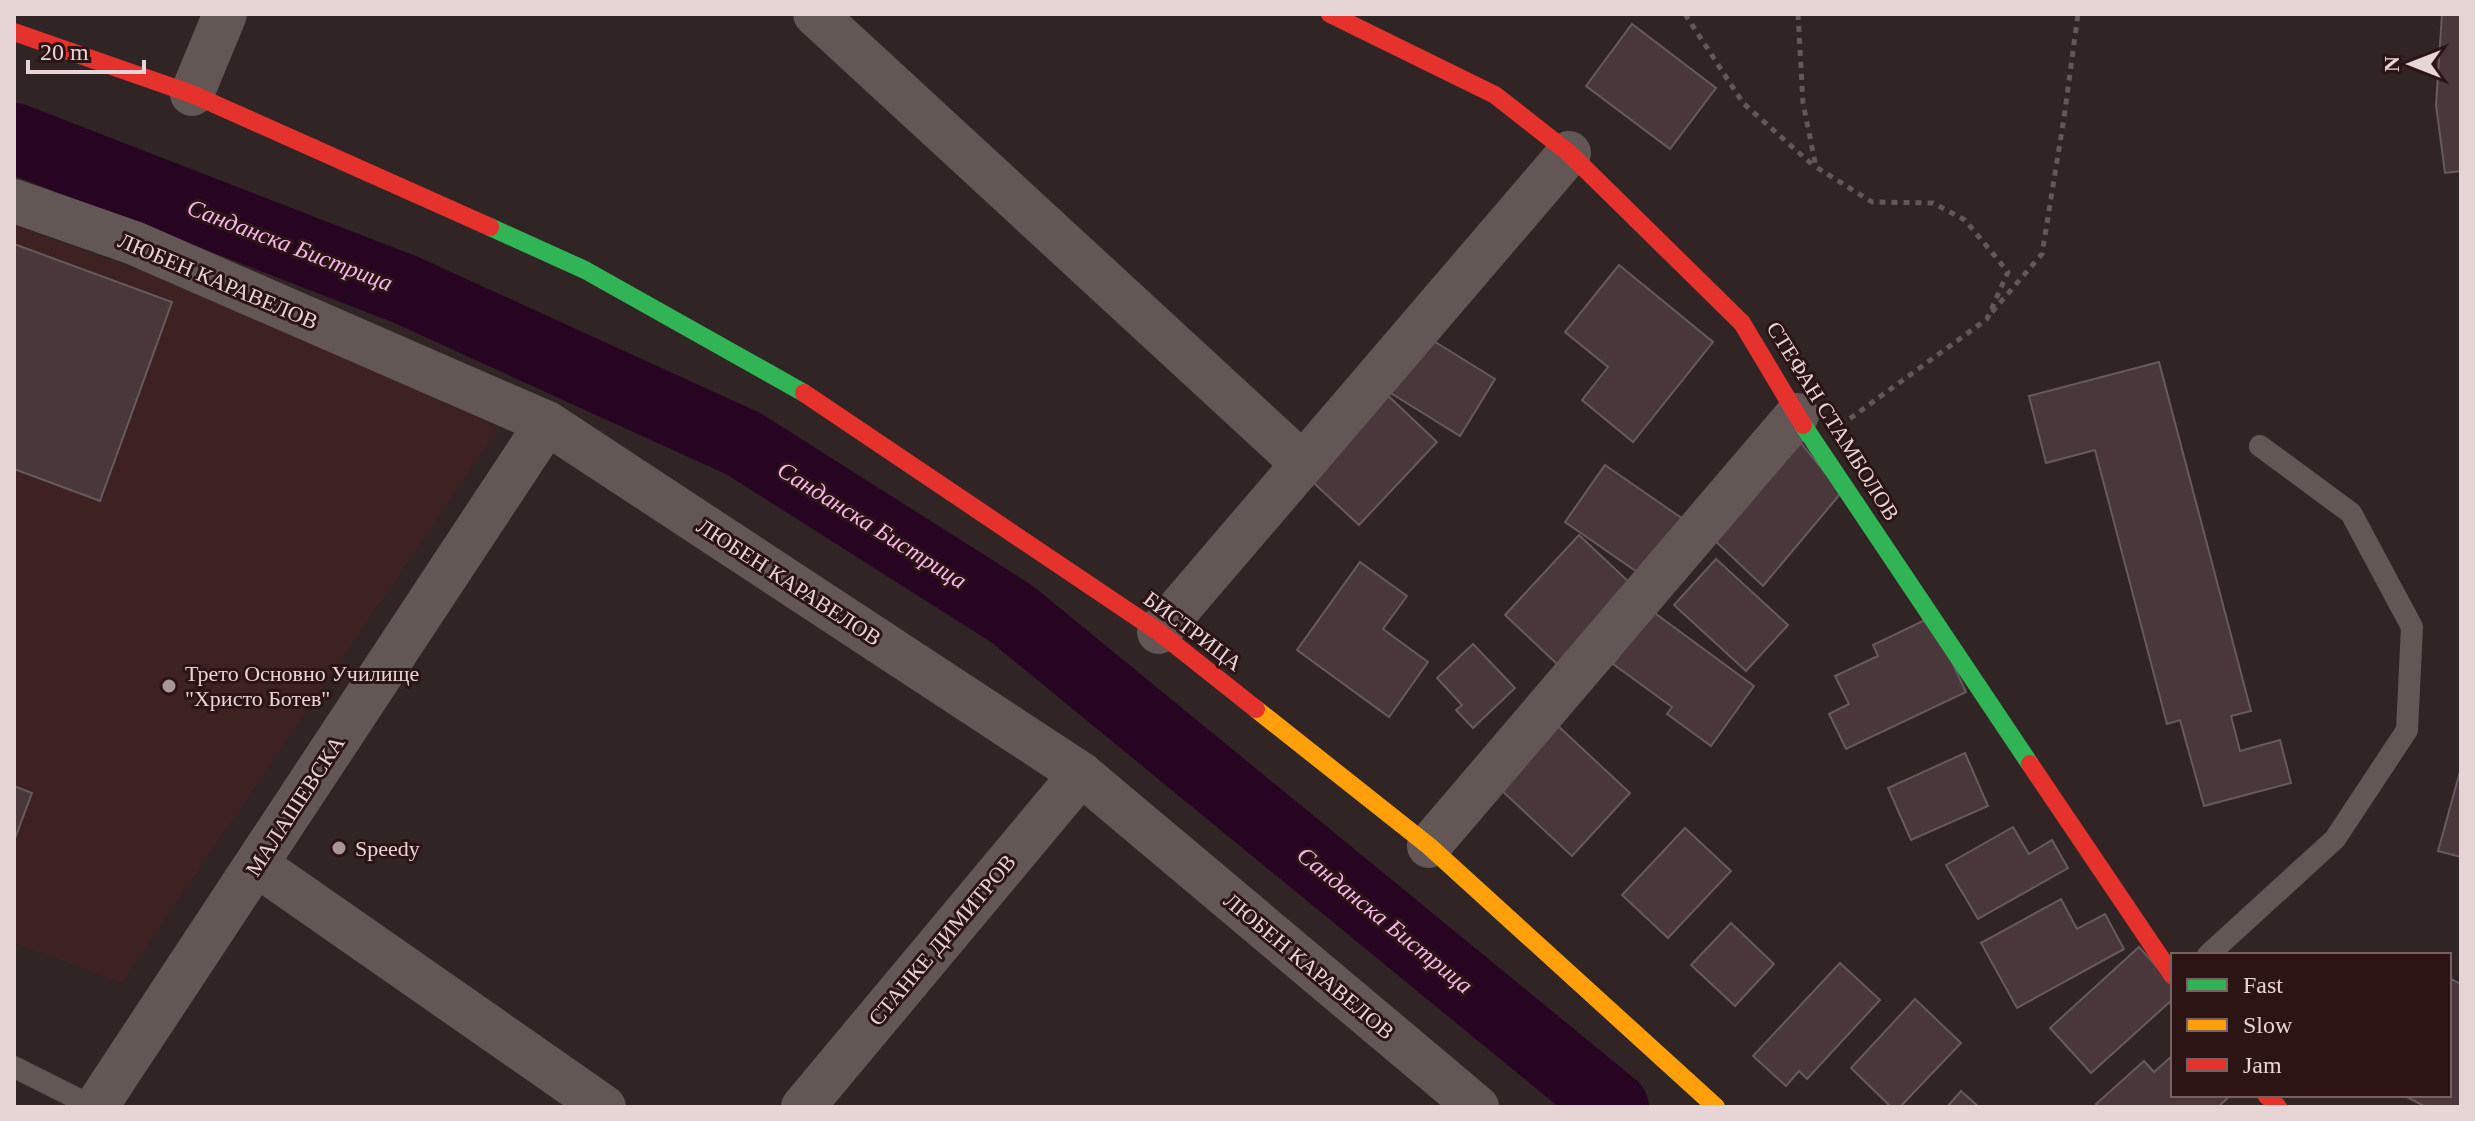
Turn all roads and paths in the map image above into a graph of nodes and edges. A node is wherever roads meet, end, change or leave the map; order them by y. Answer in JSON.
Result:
{"nodes":[{"id":1,"x":225,"y":14,"type":"edge"},
{"id":2,"x":815,"y":14,"type":"edge"},
{"id":3,"x":1330,"y":14,"type":"edge"},
{"id":4,"x":1685,"y":14,"type":"edge"},
{"id":5,"x":1798,"y":14,"type":"edge"},
{"id":6,"x":2078,"y":14,"type":"edge"},
{"id":7,"x":14,"y":32,"type":"edge"},
{"id":8,"x":192,"y":94,"type":"junction"},
{"id":9,"x":1569,"y":153,"type":"junction"},
{"id":10,"x":1816,"y":167,"type":"junction"},
{"id":11,"x":14,"y":201,"type":"edge"},
{"id":12,"x":1987,"y":319,"type":"junction"},
{"id":13,"x":547,"y":423,"type":"junction"},
{"id":14,"x":1806,"y":430,"type":"junction"},
{"id":15,"x":2260,"y":446,"type":"dead end"},
{"id":16,"x":1303,"y":464,"type":"junction"},
{"id":17,"x":1159,"y":632,"type":"junction"},
{"id":18,"x":1081,"y":774,"type":"junction"},
{"id":19,"x":1429,"y":846,"type":"junction"},
{"id":20,"x":257,"y":865,"type":"junction"},
{"id":21,"x":2210,"y":953,"type":"edge"},
{"id":22,"x":2171,"y":973,"type":"edge"},
{"id":23,"x":14,"y":1067,"type":"edge"},
{"id":24,"x":95,"y":1107,"type":"edge"},
{"id":25,"x":604,"y":1107,"type":"edge"},
{"id":26,"x":803,"y":1107,"type":"edge"},
{"id":27,"x":1477,"y":1107,"type":"edge"},
{"id":28,"x":1716,"y":1107,"type":"edge"}],
"edges":[{"from":1,"to":8,"type":"street"},
{"from":2,"to":16,"type":"street"},
{"from":3,"to":9,"type":"street","name":"СТЕФАН СТАМБОЛОВ"},
{"from":4,"to":10,"type":"path"},
{"from":5,"to":10,"type":"path"},
{"from":6,"to":12,"type":"path"},
{"from":7,"to":8,"type":"street","name":"БИСТРИЦА"},
{"from":8,"to":17,"type":"street","name":"БИСТРИЦА"},
{"from":9,"to":14,"type":"street","name":"СТЕФАН СТАМБОЛОВ"},
{"from":9,"to":16,"type":"street"},
{"from":10,"to":12,"type":"path"},
{"from":11,"to":13,"type":"street","name":"ЛЮБЕН КАРАВЕЛОВ"},
{"from":12,"to":14,"type":"path"},
{"from":13,"to":18,"type":"street","name":"ЛЮБЕН КАРАВЕЛОВ"},
{"from":13,"to":20,"type":"street","name":"МАЛАШЕВСКА"},
{"from":14,"to":19,"type":"street"},
{"from":14,"to":22,"type":"street","name":"СТЕФАН СТАМБОЛОВ"},
{"from":15,"to":21,"type":"lane"},
{"from":16,"to":17,"type":"street"},
{"from":17,"to":19,"type":"street","name":"БИСТРИЦА"},
{"from":18,"to":26,"type":"street","name":"СТАНКЕ ДИМИТРОВ"},
{"from":18,"to":27,"type":"street","name":"ЛЮБЕН КАРАВЕЛОВ"},
{"from":19,"to":28,"type":"street","name":"БИСТРИЦА"},
{"from":20,"to":24,"type":"street","name":"МАЛАШЕВСКА"},
{"from":20,"to":25,"type":"street"},
{"from":23,"to":24,"type":"lane"}]}
